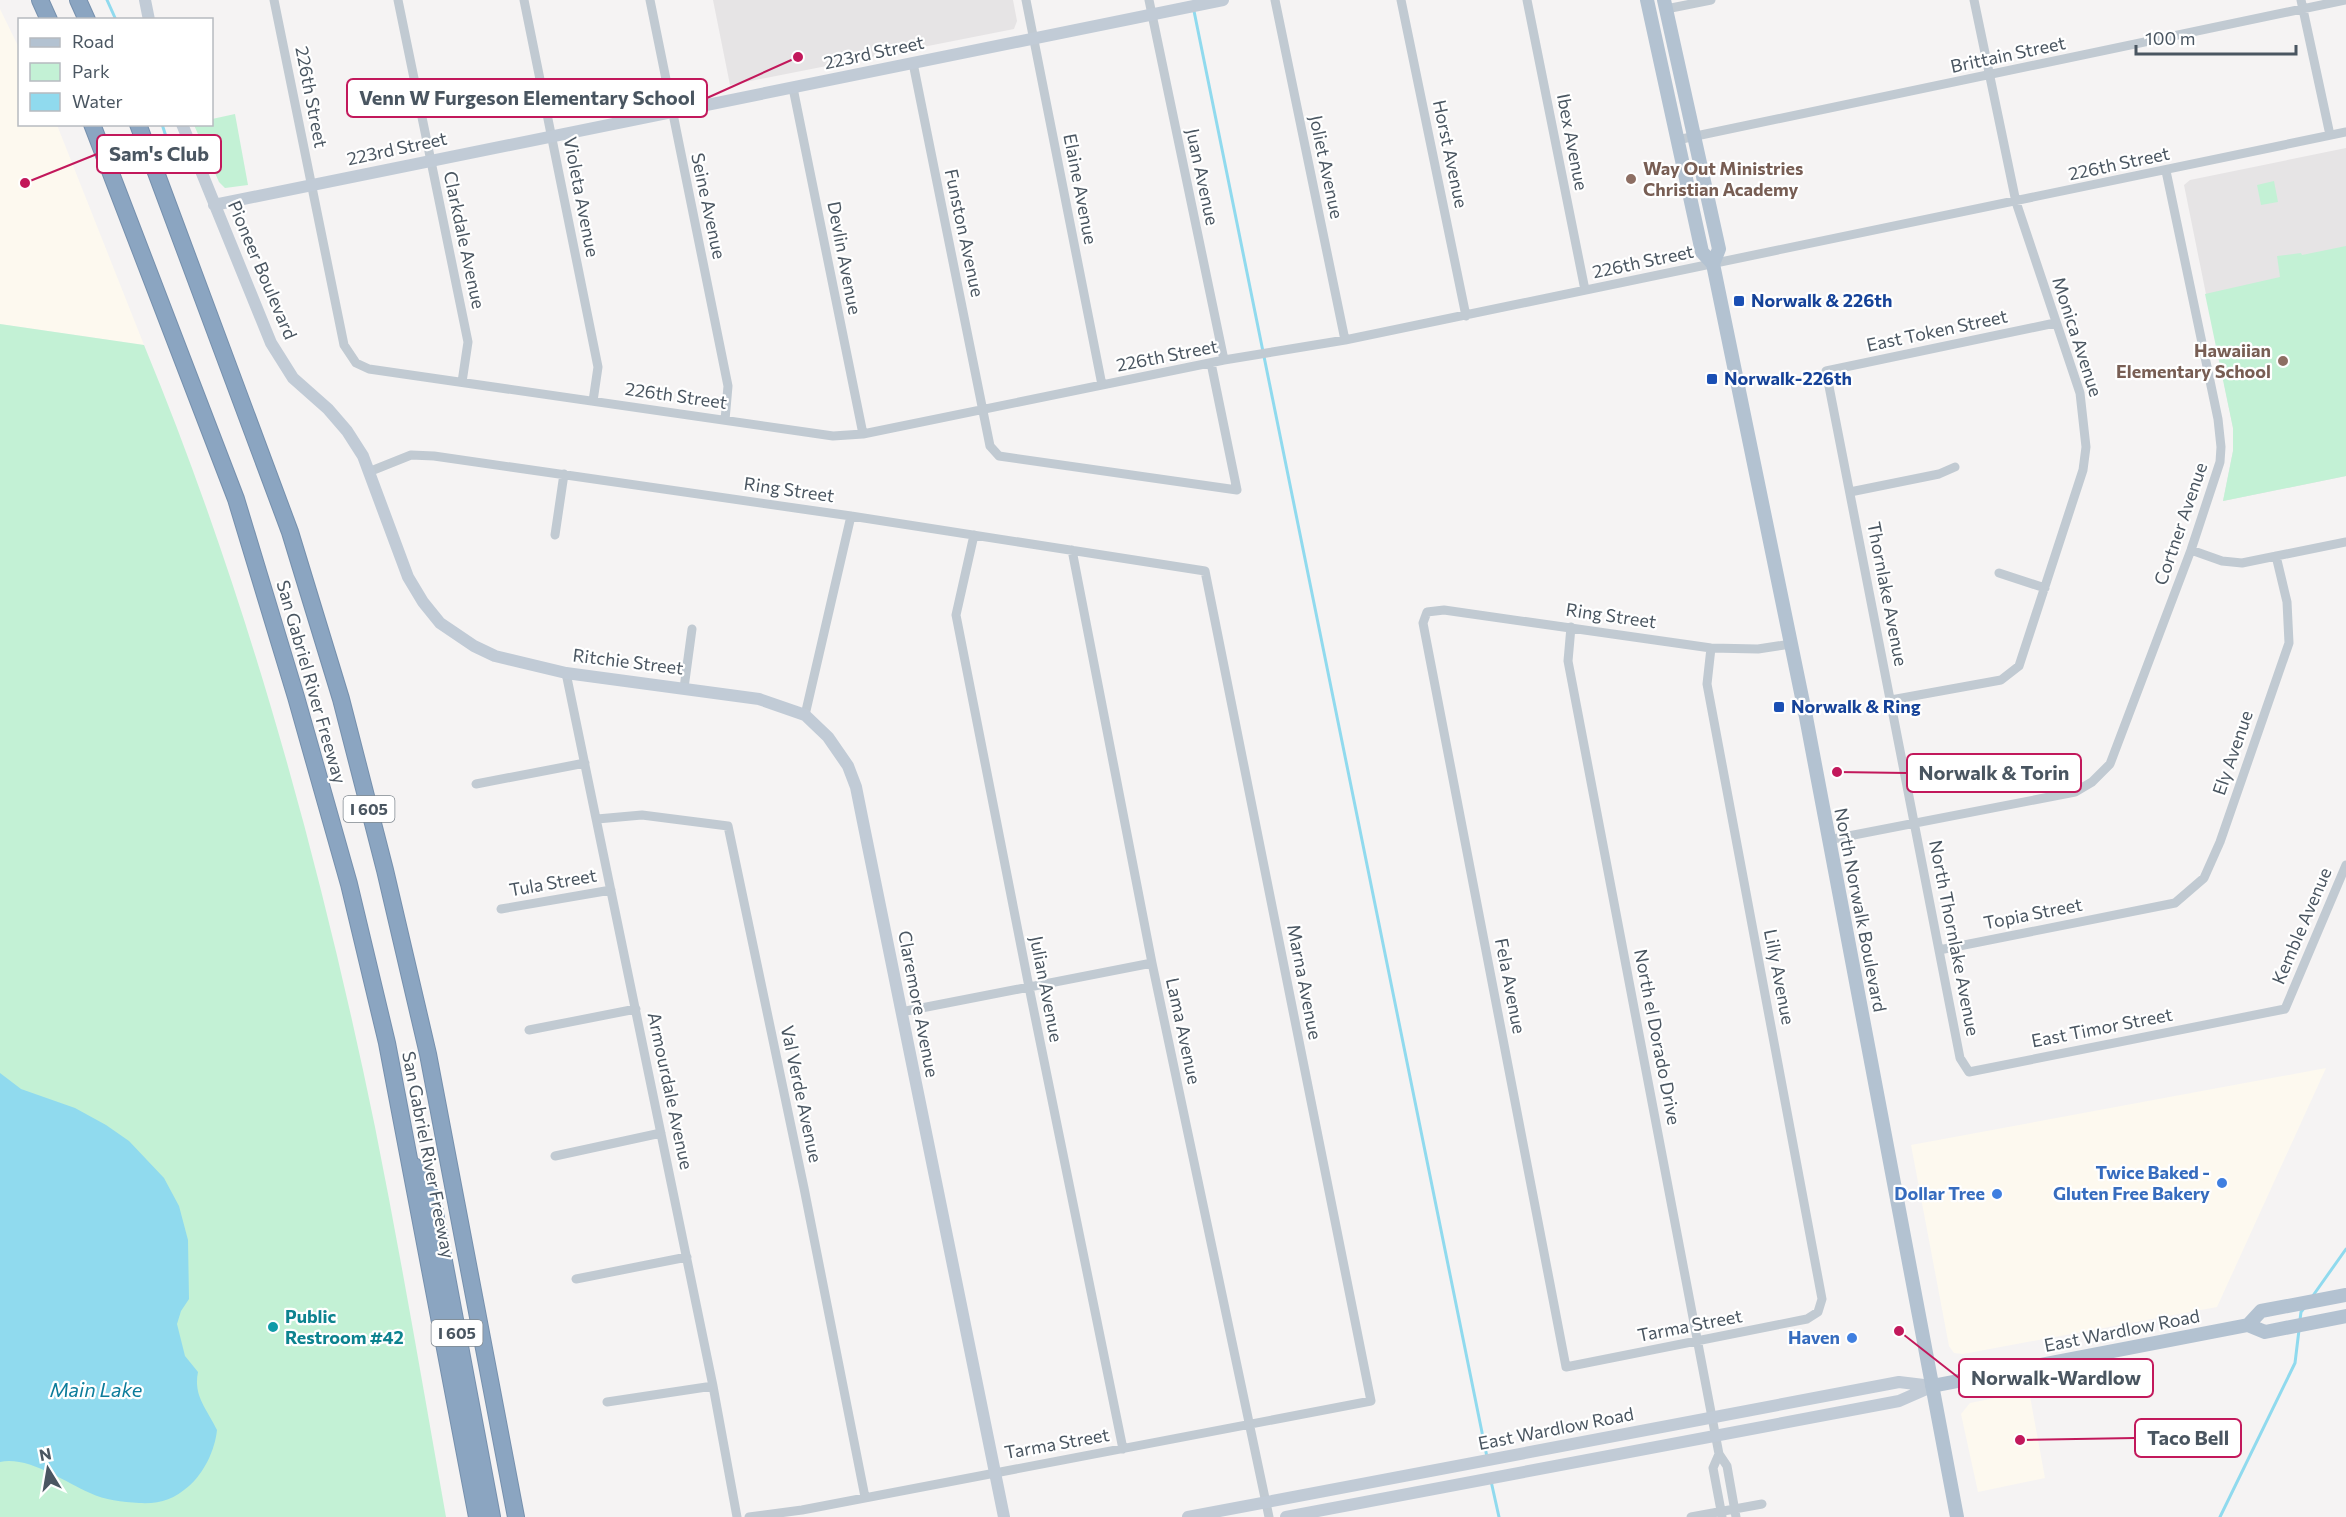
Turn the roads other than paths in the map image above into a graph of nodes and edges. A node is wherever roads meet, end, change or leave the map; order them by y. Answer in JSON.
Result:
{"nodes":[{"id":1,"x":40,"y":0,"type":"edge"},
{"id":2,"x":78,"y":0,"type":"edge"},
{"id":3,"x":145,"y":0,"type":"edge"},
{"id":4,"x":274,"y":0,"type":"edge"},
{"id":5,"x":398,"y":0,"type":"edge"},
{"id":6,"x":524,"y":0,"type":"edge"},
{"id":7,"x":650,"y":0,"type":"edge"},
{"id":8,"x":1026,"y":0,"type":"edge"},
{"id":9,"x":1149,"y":0,"type":"edge"},
{"id":10,"x":1223,"y":0,"type":"edge"},
{"id":11,"x":1275,"y":0,"type":"edge"},
{"id":12,"x":1401,"y":0,"type":"edge"},
{"id":13,"x":1527,"y":0,"type":"edge"},
{"id":14,"x":1647,"y":0,"type":"edge"},
{"id":15,"x":1711,"y":0,"type":"edge"},
{"id":16,"x":1974,"y":0,"type":"edge"},
{"id":17,"x":2345,"y":0,"type":"edge"},
{"id":18,"x":2302,"y":4,"type":"edge"},
{"id":19,"x":1665,"y":5,"type":"edge"},
{"id":20,"x":1152,"y":15,"type":"junction"},
{"id":21,"x":49,"y":18,"type":"edge"},
{"id":22,"x":86,"y":18,"type":"edge"},
{"id":23,"x":149,"y":18,"type":"edge"},
{"id":24,"x":1034,"y":38,"type":"junction"},
{"id":25,"x":913,"y":63,"type":"junction"},
{"id":26,"x":1988,"y":76,"type":"junction"},
{"id":27,"x":793,"y":88,"type":"junction"},
{"id":28,"x":672,"y":112,"type":"junction"},
{"id":29,"x":93,"y":126,"type":"edge"},
{"id":30,"x":139,"y":126,"type":"edge"},
{"id":31,"x":183,"y":126,"type":"edge"},
{"id":32,"x":2346,"y":132,"type":"edge"},
{"id":33,"x":2330,"y":135,"type":"junction"},
{"id":34,"x":552,"y":136,"type":"junction"},
{"id":35,"x":1694,"y":137,"type":"junction"},
{"id":36,"x":1677,"y":140,"type":"junction"},
{"id":37,"x":431,"y":160,"type":"junction"},
{"id":38,"x":2166,"y":171,"type":"junction"},
{"id":39,"x":311,"y":185,"type":"junction"},
{"id":40,"x":2016,"y":202,"type":"junction"},
{"id":41,"x":214,"y":205,"type":"junction"},
{"id":42,"x":1713,"y":264,"type":"junction"},
{"id":43,"x":1586,"y":290,"type":"junction"},
{"id":44,"x":1466,"y":316,"type":"junction"},
{"id":45,"x":2055,"y":323,"type":"junction"},
{"id":46,"x":1345,"y":340,"type":"junction"},
{"id":47,"x":1224,"y":360,"type":"junction"},
{"id":48,"x":1211,"y":363,"type":"junction"},
{"id":49,"x":1826,"y":371,"type":"joint"},
{"id":50,"x":462,"y":382,"type":"junction"},
{"id":51,"x":1102,"y":385,"type":"junction"},
{"id":52,"x":593,"y":401,"type":"junction"},
{"id":53,"x":983,"y":409,"type":"junction"},
{"id":54,"x":725,"y":420,"type":"junction"},
{"id":55,"x":863,"y":434,"type":"junction"},
{"id":56,"x":1955,"y":467,"type":"dead end"},
{"id":57,"x":371,"y":471,"type":"junction"},
{"id":58,"x":564,"y":474,"type":"junction"},
{"id":59,"x":1850,"y":492,"type":"junction"},
{"id":60,"x":851,"y":516,"type":"junction"},
{"id":61,"x":555,"y":535,"type":"dead end"},
{"id":62,"x":974,"y":535,"type":"junction"},
{"id":63,"x":2346,"y":542,"type":"edge"},
{"id":64,"x":1072,"y":550,"type":"junction"},
{"id":65,"x":2191,"y":550,"type":"junction"},
{"id":66,"x":2276,"y":556,"type":"junction"},
{"id":67,"x":1205,"y":571,"type":"joint"},
{"id":68,"x":1999,"y":573,"type":"dead end"},
{"id":69,"x":2045,"y":588,"type":"junction"},
{"id":70,"x":1427,"y":612,"type":"joint"},
{"id":71,"x":1571,"y":627,"type":"junction"},
{"id":72,"x":692,"y":629,"type":"dead end"},
{"id":73,"x":451,"y":632,"type":"joint"},
{"id":74,"x":1791,"y":644,"type":"junction"},
{"id":75,"x":1711,"y":648,"type":"junction"},
{"id":76,"x":566,"y":673,"type":"junction"},
{"id":77,"x":684,"y":688,"type":"junction"},
{"id":78,"x":1891,"y":700,"type":"junction"},
{"id":79,"x":805,"y":715,"type":"junction"},
{"id":80,"x":585,"y":763,"type":"junction"},
{"id":81,"x":476,"y":784,"type":"dead end"},
{"id":82,"x":597,"y":819,"type":"junction"},
{"id":83,"x":1916,"y":823,"type":"junction"},
{"id":84,"x":1828,"y":840,"type":"junction"},
{"id":85,"x":2346,"y":865,"type":"edge"},
{"id":86,"x":612,"y":890,"type":"junction"},
{"id":87,"x":501,"y":909,"type":"dead end"},
{"id":88,"x":2132,"y":911,"type":"joint"},
{"id":89,"x":1939,"y":950,"type":"junction"},
{"id":90,"x":1152,"y":963,"type":"junction"},
{"id":91,"x":1029,"y":987,"type":"junction"},
{"id":92,"x":636,"y":1009,"type":"junction"},
{"id":93,"x":901,"y":1012,"type":"junction"},
{"id":94,"x":2259,"y":1014,"type":"joint"},
{"id":95,"x":530,"y":1030,"type":"dead end"},
{"id":96,"x":1960,"y":1058,"type":"joint"},
{"id":97,"x":662,"y":1133,"type":"junction"},
{"id":98,"x":408,"y":1155,"type":"junction"},
{"id":99,"x":555,"y":1156,"type":"dead end"},
{"id":100,"x":687,"y":1257,"type":"junction"},
{"id":101,"x":576,"y":1279,"type":"dead end"},
{"id":102,"x":2346,"y":1295,"type":"edge"},
{"id":103,"x":1818,"y":1312,"type":"joint"},
{"id":104,"x":2346,"y":1316,"type":"edge"},
{"id":105,"x":2248,"y":1325,"type":"junction"},
{"id":106,"x":1698,"y":1341,"type":"junction"},
{"id":107,"x":1566,"y":1367,"type":"joint"},
{"id":108,"x":714,"y":1386,"type":"junction"},
{"id":109,"x":1932,"y":1386,"type":"junction"},
{"id":110,"x":1371,"y":1401,"type":"joint"},
{"id":111,"x":607,"y":1402,"type":"dead end"},
{"id":112,"x":1712,"y":1418,"type":"junction"},
{"id":113,"x":1248,"y":1424,"type":"junction"},
{"id":114,"x":1716,"y":1436,"type":"junction"},
{"id":115,"x":1124,"y":1449,"type":"junction"},
{"id":116,"x":1719,"y":1454,"type":"junction"},
{"id":117,"x":995,"y":1472,"type":"junction"},
{"id":118,"x":865,"y":1497,"type":"junction"},
{"id":119,"x":1266,"y":1502,"type":"junction"},
{"id":120,"x":1762,"y":1504,"type":"dead end"},
{"id":121,"x":1736,"y":1513,"type":"edge"},
{"id":122,"x":1721,"y":1514,"type":"edge"},
{"id":123,"x":477,"y":1517,"type":"edge"},
{"id":124,"x":492,"y":1517,"type":"edge"},
{"id":125,"x":516,"y":1517,"type":"edge"},
{"id":126,"x":737,"y":1517,"type":"edge"},
{"id":127,"x":749,"y":1517,"type":"edge"},
{"id":128,"x":1004,"y":1517,"type":"edge"},
{"id":129,"x":1188,"y":1517,"type":"edge"},
{"id":130,"x":1269,"y":1517,"type":"edge"},
{"id":131,"x":1286,"y":1517,"type":"edge"},
{"id":132,"x":1691,"y":1517,"type":"edge"},
{"id":133,"x":1957,"y":1517,"type":"edge"}],
"edges":[{"from":1,"to":21,"type":"highway"},
{"from":2,"to":22,"type":"highway"},
{"from":3,"to":23,"type":"street"},
{"from":4,"to":39,"type":"street","name":"226th Street"},
{"from":5,"to":37,"type":"street","name":"Clarkdale Avenue"},
{"from":6,"to":34,"type":"street","name":"Violeta Avenue"},
{"from":7,"to":28,"type":"street","name":"Seine Avenue"},
{"from":8,"to":24,"type":"street","name":"Elaine Avenue"},
{"from":9,"to":20,"type":"street","name":"Juan Avenue"},
{"from":10,"to":20,"type":"street","name":"223rd Street"},
{"from":11,"to":46,"type":"street","name":"Joliet Avenue"},
{"from":12,"to":44,"type":"street","name":"Horst Avenue"},
{"from":13,"to":43,"type":"street","name":"Ibex Avenue"},
{"from":14,"to":36,"type":"main road"},
{"from":15,"to":19,"type":"street"},
{"from":16,"to":26,"type":"street","name":"Monica Avenue"},
{"from":17,"to":18,"type":"street","name":"Brittain Street"},
{"from":18,"to":26,"type":"street","name":"Brittain Street"},
{"from":18,"to":33,"type":"street"},
{"from":19,"to":35,"type":"main road"},
{"from":20,"to":24,"type":"street","name":"223rd Street"},
{"from":20,"to":47,"type":"street","name":"Juan Avenue"},
{"from":24,"to":25,"type":"street","name":"223rd Street"},
{"from":24,"to":51,"type":"street","name":"Elaine Avenue"},
{"from":25,"to":27,"type":"street","name":"223rd Street"},
{"from":25,"to":53,"type":"street","name":"Funston Avenue"},
{"from":26,"to":35,"type":"street","name":"Brittain Street"},
{"from":26,"to":40,"type":"street","name":"Monica Avenue"},
{"from":27,"to":28,"type":"street","name":"223rd Street"},
{"from":27,"to":55,"type":"street","name":"Devlin Avenue"},
{"from":28,"to":34,"type":"street","name":"223rd Street"},
{"from":28,"to":54,"type":"street","name":"Seine Avenue"},
{"from":29,"to":98,"type":"highway","name":"San Gabriel River Freeway","number":"I 605"},
{"from":30,"to":125,"type":"highway","name":"San Gabriel River Freeway","number":"I 605"},
{"from":31,"to":41,"type":"street","name":"Pioneer Boulevard"},
{"from":32,"to":33,"type":"street","name":"226th Street"},
{"from":33,"to":38,"type":"street","name":"226th Street"},
{"from":34,"to":37,"type":"street","name":"223rd Street"},
{"from":34,"to":52,"type":"street","name":"Violeta Avenue"},
{"from":35,"to":36,"type":"street","name":"Brittain Street"},
{"from":35,"to":42,"type":"main road"},
{"from":36,"to":42,"type":"main road"},
{"from":37,"to":39,"type":"street","name":"223rd Street"},
{"from":37,"to":50,"type":"street","name":"Clarkdale Avenue"},
{"from":38,"to":40,"type":"street","name":"226th Street"},
{"from":38,"to":65,"type":"street","name":"Cortner Avenue"},
{"from":39,"to":41,"type":"street","name":"223rd Street"},
{"from":39,"to":50,"type":"street","name":"226th Street"},
{"from":40,"to":42,"type":"street","name":"226th Street"},
{"from":40,"to":45,"type":"street","name":"Monica Avenue"},
{"from":41,"to":57,"type":"street","name":"Pioneer Boulevard"},
{"from":42,"to":43,"type":"street","name":"226th Street"},
{"from":42,"to":74,"type":"main road","name":"North Norwalk Boulevard"},
{"from":43,"to":44,"type":"street","name":"226th Street"},
{"from":44,"to":46,"type":"street","name":"226th Street"},
{"from":45,"to":49,"type":"street","name":"East Token Street"},
{"from":45,"to":69,"type":"street","name":"Monica Avenue"},
{"from":46,"to":47,"type":"street","name":"226th Street"},
{"from":47,"to":48,"type":"street","name":"226th Street"},
{"from":48,"to":51,"type":"street","name":"226th Street"},
{"from":48,"to":53,"type":"street","name":"Funston Avenue"},
{"from":49,"to":59,"type":"street","name":"Thornlake Avenue"},
{"from":50,"to":52,"type":"street","name":"226th Street"},
{"from":51,"to":53,"type":"street","name":"226th Street"},
{"from":52,"to":54,"type":"street","name":"226th Street"},
{"from":53,"to":55,"type":"street","name":"226th Street"},
{"from":54,"to":55,"type":"street","name":"226th Street"},
{"from":56,"to":59,"type":"street"},
{"from":57,"to":58,"type":"street","name":"Ring Street"},
{"from":57,"to":73,"type":"street","name":"Pioneer Boulevard"},
{"from":58,"to":60,"type":"street","name":"Ring Street"},
{"from":58,"to":61,"type":"street"},
{"from":59,"to":78,"type":"street","name":"Thornlake Avenue"},
{"from":60,"to":62,"type":"street","name":"Ring Street"},
{"from":60,"to":79,"type":"street"},
{"from":62,"to":64,"type":"street","name":"Ring Street"},
{"from":62,"to":91,"type":"street","name":"Julian Avenue"},
{"from":63,"to":66,"type":"street"},
{"from":64,"to":67,"type":"street","name":"Ring Street"},
{"from":64,"to":90,"type":"street","name":"Lama Avenue"},
{"from":65,"to":66,"type":"street"},
{"from":65,"to":83,"type":"street","name":"Cortner Avenue"},
{"from":66,"to":88,"type":"street","name":"Ely Avenue"},
{"from":67,"to":110,"type":"street","name":"Marna Avenue"},
{"from":68,"to":69,"type":"street"},
{"from":69,"to":78,"type":"street","name":"Monica Avenue"},
{"from":70,"to":71,"type":"street","name":"Ring Street"},
{"from":70,"to":107,"type":"street","name":"Fela Avenue"},
{"from":71,"to":75,"type":"street","name":"Ring Street"},
{"from":71,"to":106,"type":"street","name":"North el Dorado Drive"},
{"from":72,"to":77,"type":"street"},
{"from":73,"to":76,"type":"street","name":"Ritchie Street"},
{"from":74,"to":75,"type":"street","name":"Ring Street"},
{"from":74,"to":84,"type":"main road","name":"North Norwalk Boulevard"},
{"from":75,"to":103,"type":"street","name":"Lilly Avenue"},
{"from":76,"to":77,"type":"street","name":"Ritchie Street"},
{"from":76,"to":80,"type":"street","name":"Armourdale Avenue"},
{"from":77,"to":79,"type":"street","name":"Ritchie Street"},
{"from":78,"to":83,"type":"street","name":"Thornlake Avenue"},
{"from":79,"to":93,"type":"street","name":"Claremore Avenue"},
{"from":80,"to":81,"type":"street"},
{"from":80,"to":82,"type":"street","name":"Armourdale Avenue"},
{"from":82,"to":86,"type":"street","name":"Armourdale Avenue"},
{"from":82,"to":118,"type":"street","name":"Val Verde Avenue"},
{"from":83,"to":84,"type":"street"},
{"from":83,"to":89,"type":"street","name":"North Thornlake Avenue"},
{"from":84,"to":109,"type":"main road","name":"North Norwalk Boulevard"},
{"from":85,"to":94,"type":"street","name":"Kemble Avenue"},
{"from":86,"to":87,"type":"street","name":"Tula Street"},
{"from":86,"to":92,"type":"street","name":"Armourdale Avenue"},
{"from":88,"to":89,"type":"street","name":"Topia Street"},
{"from":89,"to":96,"type":"street","name":"North Thornlake Avenue"},
{"from":90,"to":91,"type":"street"},
{"from":90,"to":113,"type":"street","name":"Lama Avenue"},
{"from":91,"to":93,"type":"street"},
{"from":91,"to":115,"type":"street","name":"Julian Avenue"},
{"from":92,"to":95,"type":"street"},
{"from":92,"to":97,"type":"street","name":"Armourdale Avenue"},
{"from":93,"to":117,"type":"street","name":"Claremore Avenue"},
{"from":94,"to":96,"type":"street","name":"East Timor Street"},
{"from":97,"to":99,"type":"street"},
{"from":97,"to":100,"type":"street","name":"Armourdale Avenue"},
{"from":98,"to":123,"type":"highway","name":"San Gabriel River Freeway","number":"I 605"},
{"from":98,"to":124,"type":"highway","number":"I 605"},
{"from":100,"to":101,"type":"street"},
{"from":100,"to":108,"type":"street","name":"Armourdale Avenue"},
{"from":102,"to":105,"type":"main road","name":"East Wardlow Road"},
{"from":103,"to":106,"type":"street","name":"Tarma Street"},
{"from":104,"to":105,"type":"main road","name":"East Wardlow Road"},
{"from":105,"to":109,"type":"main road","name":"East Wardlow Road"},
{"from":106,"to":107,"type":"street","name":"Tarma Street"},
{"from":106,"to":112,"type":"street","name":"North el Dorado Drive"},
{"from":108,"to":111,"type":"street"},
{"from":108,"to":126,"type":"street","name":"Armourdale Avenue"},
{"from":109,"to":112,"type":"street","name":"East Wardlow Road"},
{"from":109,"to":114,"type":"street","name":"East Wardlow Road"},
{"from":109,"to":133,"type":"main road","name":"North Norwalk Boulevard"},
{"from":110,"to":113,"type":"street","name":"Tarma Street"},
{"from":112,"to":114,"type":"street","name":"North el Dorado Drive"},
{"from":112,"to":119,"type":"street","name":"East Wardlow Road"},
{"from":113,"to":115,"type":"street","name":"Tarma Street"},
{"from":113,"to":119,"type":"street","name":"Lama Avenue"},
{"from":114,"to":116,"type":"street","name":"North el Dorado Drive"},
{"from":114,"to":131,"type":"street","name":"East Wardlow Road"},
{"from":115,"to":117,"type":"street","name":"Tarma Street"},
{"from":116,"to":121,"type":"street","name":"North el Dorado Drive"},
{"from":116,"to":122,"type":"street","name":"North el Dorado Drive"},
{"from":117,"to":118,"type":"street","name":"Tarma Street"},
{"from":117,"to":128,"type":"street","name":"Claremore Avenue"},
{"from":118,"to":127,"type":"street","name":"Tarma Street"},
{"from":119,"to":129,"type":"street","name":"East Wardlow Road"},
{"from":119,"to":130,"type":"street","name":"Lama Avenue"},
{"from":120,"to":121,"type":"street"},
{"from":121,"to":122,"type":"street"},
{"from":122,"to":132,"type":"street"}]}
